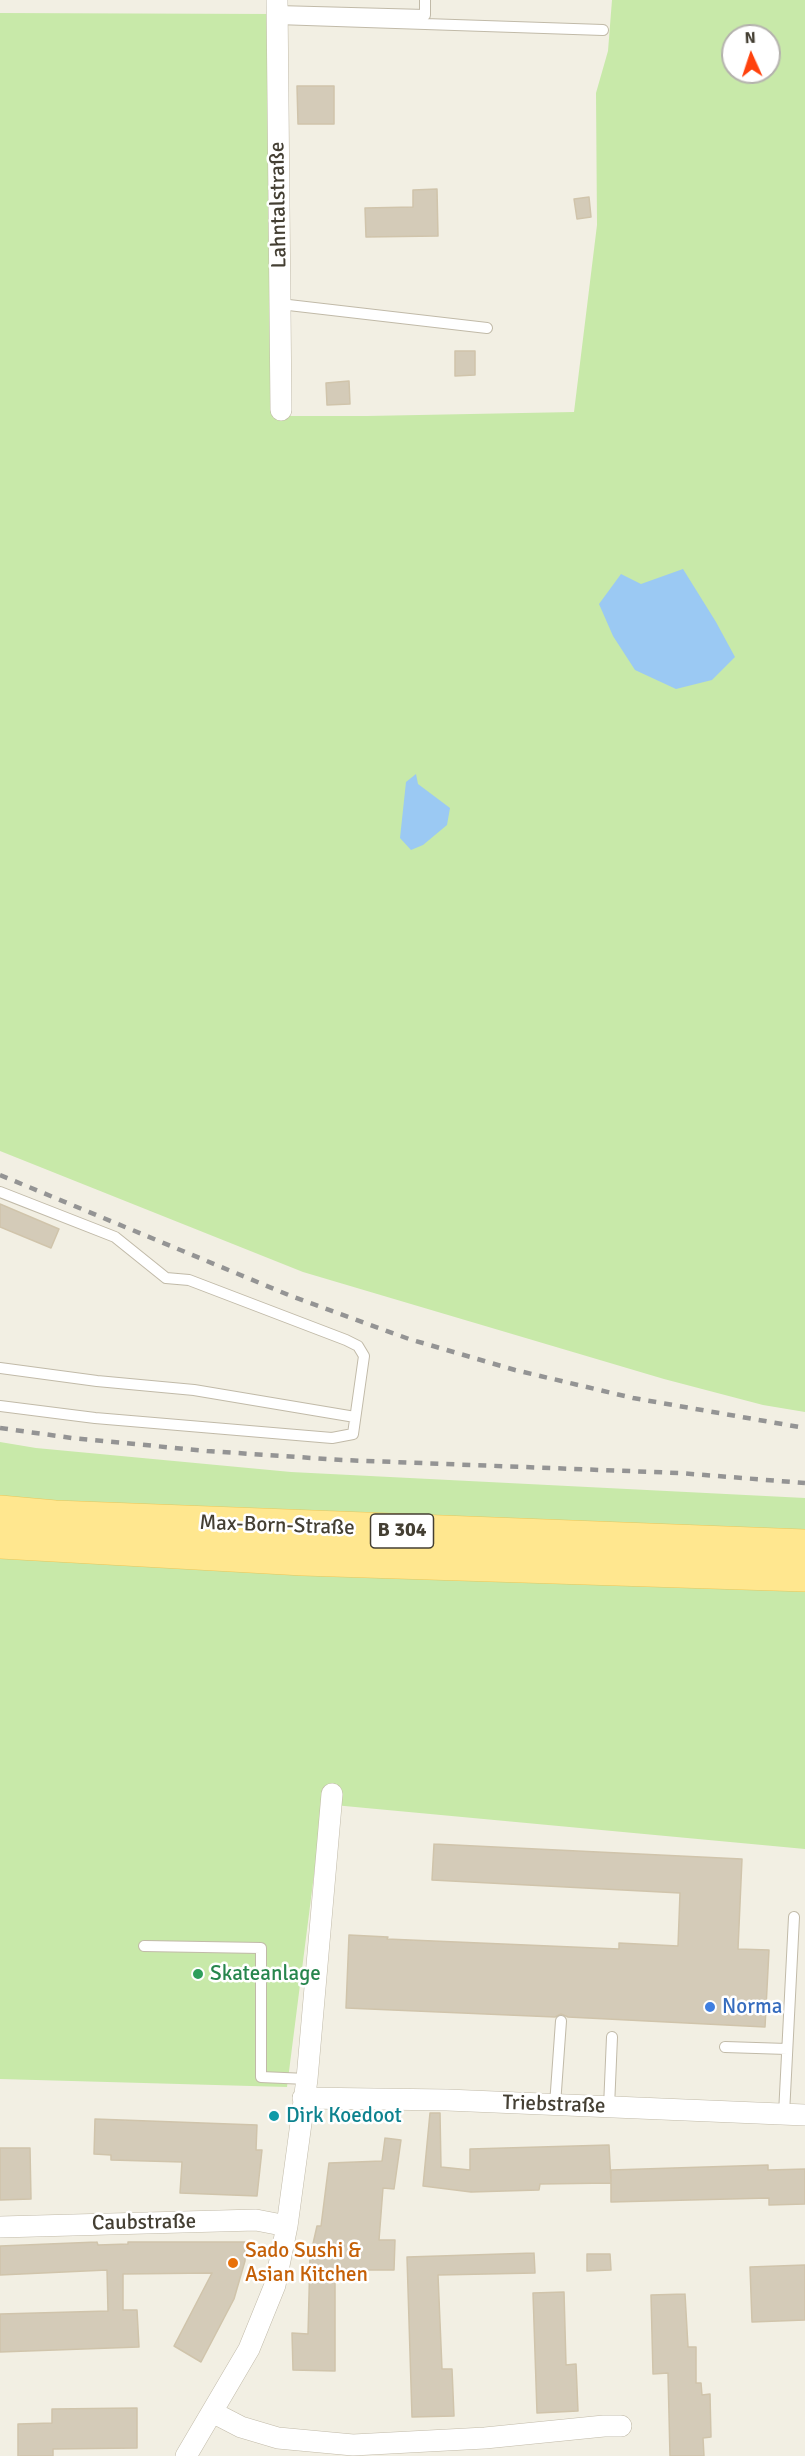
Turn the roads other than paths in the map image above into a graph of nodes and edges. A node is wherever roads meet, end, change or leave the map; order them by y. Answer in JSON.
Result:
{"nodes":[{"id":1,"x":425,"y":0,"type":"edge"},
{"id":2,"x":277,"y":10,"type":"edge"},
{"id":3,"x":603,"y":30,"type":"dead end"},
{"id":4,"x":280,"y":304,"type":"junction"},
{"id":5,"x":487,"y":328,"type":"dead end"},
{"id":6,"x":281,"y":410,"type":"dead end"},
{"id":7,"x":0,"y":1192,"type":"edge"},
{"id":8,"x":0,"y":1368,"type":"edge"},
{"id":9,"x":0,"y":1406,"type":"edge"},
{"id":10,"x":355,"y":1417,"type":"junction"},
{"id":11,"x":0,"y":1512,"type":"edge"},
{"id":12,"x":0,"y":1542,"type":"edge"},
{"id":13,"x":805,"y":1546,"type":"edge"},
{"id":14,"x":805,"y":1575,"type":"edge"},
{"id":15,"x":332,"y":1794,"type":"dead end"},
{"id":16,"x":794,"y":1917,"type":"dead end"},
{"id":17,"x":144,"y":1947,"type":"dead end"},
{"id":18,"x":561,"y":2021,"type":"dead end"},
{"id":19,"x":612,"y":2037,"type":"dead end"},
{"id":20,"x":725,"y":2047,"type":"dead end"},
{"id":21,"x":788,"y":2049,"type":"junction"},
{"id":22,"x":305,"y":2089,"type":"junction"},
{"id":23,"x":555,"y":2105,"type":"junction"},
{"id":24,"x":609,"y":2107,"type":"junction"},
{"id":25,"x":784,"y":2114,"type":"junction"},
{"id":26,"x":805,"y":2115,"type":"edge"},
{"id":27,"x":287,"y":2226,"type":"junction"},
{"id":28,"x":0,"y":2227,"type":"edge"},
{"id":29,"x":212,"y":2412,"type":"junction"},
{"id":30,"x":621,"y":2426,"type":"dead end"},
{"id":31,"x":186,"y":2456,"type":"edge"}],
"edges":[{"from":1,"to":2,"type":"lane"},
{"from":2,"to":3,"type":"lane"},
{"from":2,"to":4,"type":"street","name":"Lahntalstraße"},
{"from":4,"to":5,"type":"lane"},
{"from":4,"to":6,"type":"street","name":"Lahntalstraße"},
{"from":7,"to":10,"type":"lane"},
{"from":8,"to":10,"type":"lane"},
{"from":9,"to":10,"type":"lane"},
{"from":11,"to":13,"type":"main road","name":"Max-Born-Straße","number":"B 304"},
{"from":12,"to":14,"type":"main road","name":"Max-Born-Straße","number":"B 304"},
{"from":15,"to":22,"type":"street"},
{"from":16,"to":21,"type":"lane"},
{"from":17,"to":22,"type":"lane"},
{"from":18,"to":23,"type":"lane"},
{"from":19,"to":24,"type":"lane"},
{"from":20,"to":21,"type":"lane"},
{"from":21,"to":25,"type":"lane"},
{"from":22,"to":23,"type":"street","name":"Triebstraße"},
{"from":22,"to":27,"type":"street"},
{"from":23,"to":24,"type":"street","name":"Triebstraße"},
{"from":24,"to":25,"type":"street","name":"Triebstraße"},
{"from":25,"to":26,"type":"street","name":"Triebstraße"},
{"from":27,"to":28,"type":"street","name":"Caubstraße"},
{"from":27,"to":29,"type":"street"},
{"from":29,"to":30,"type":"street"},
{"from":29,"to":31,"type":"street"}]}
